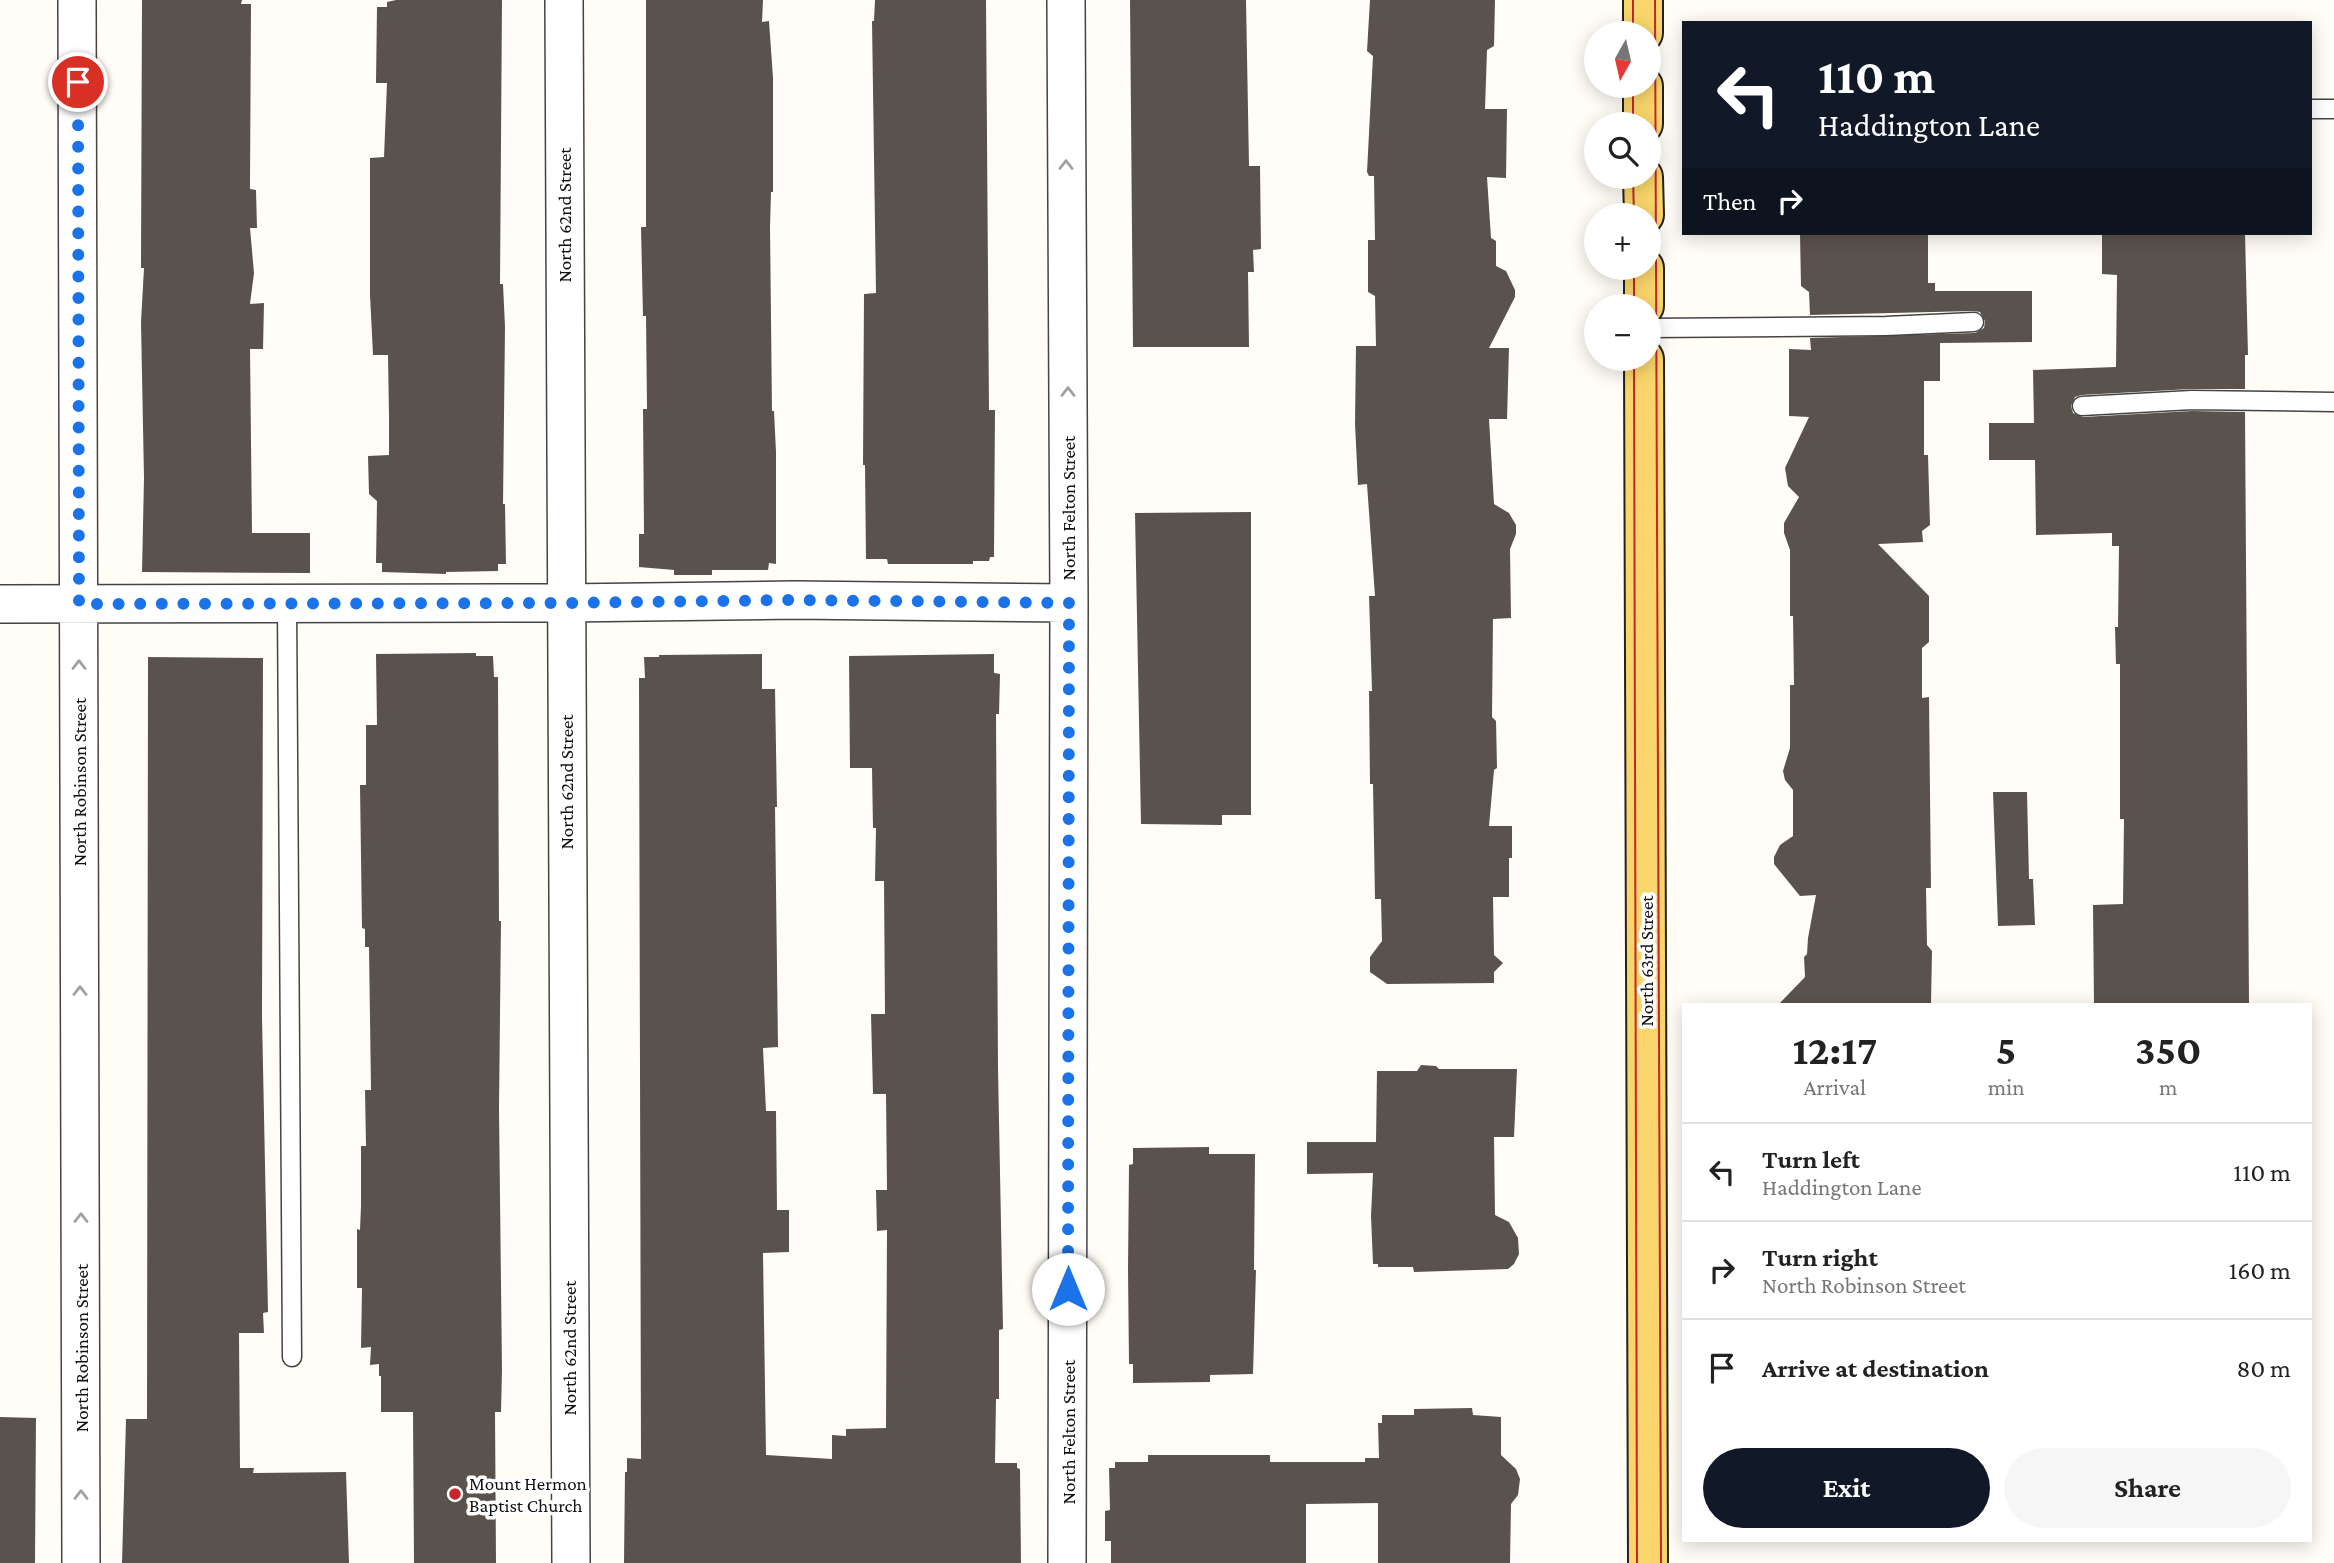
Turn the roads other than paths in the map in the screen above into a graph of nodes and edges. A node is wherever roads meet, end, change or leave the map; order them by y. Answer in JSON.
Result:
{"nodes":[{"id":1,"x":77,"y":0,"type":"edge"},
{"id":2,"x":564,"y":0,"type":"edge"},
{"id":3,"x":1066,"y":0,"type":"edge"},
{"id":4,"x":1643,"y":0,"type":"edge"},
{"id":5,"x":1643,"y":21,"type":"edge"},
{"id":6,"x":2312,"y":109,"type":"edge"},
{"id":7,"x":2334,"y":109,"type":"edge"},
{"id":8,"x":1974,"y":322,"type":"dead end"},
{"id":9,"x":1661,"y":328,"type":"edge"},
{"id":10,"x":1644,"y":371,"type":"edge"},
{"id":11,"x":2334,"y":402,"type":"edge"},
{"id":12,"x":2082,"y":406,"type":"dead end"},
{"id":13,"x":287,"y":603,"type":"junction"},
{"id":14,"x":565,"y":603,"type":"junction"},
{"id":15,"x":1069,"y":603,"type":"junction"},
{"id":16,"x":0,"y":604,"type":"edge"},
{"id":17,"x":79,"y":604,"type":"junction"},
{"id":18,"x":292,"y":1357,"type":"dead end"},
{"id":19,"x":82,"y":1563,"type":"edge"},
{"id":20,"x":571,"y":1563,"type":"edge"},
{"id":21,"x":1067,"y":1563,"type":"edge"},
{"id":22,"x":1648,"y":1563,"type":"edge"}],
"edges":[{"from":1,"to":17,"type":"street","name":"North Robinson Street"},
{"from":2,"to":14,"type":"street","name":"North 62nd Street"},
{"from":15,"to":3,"type":"street","name":"North Felton Street","one_way":true},
{"from":4,"to":5,"type":"main road"},
{"from":6,"to":7,"type":"lane"},
{"from":8,"to":9,"type":"lane"},
{"from":10,"to":22,"type":"main road","name":"North 63rd Street"},
{"from":11,"to":12,"type":"lane"},
{"from":13,"to":14,"type":"street"},
{"from":13,"to":17,"type":"street"},
{"from":13,"to":18,"type":"lane"},
{"from":14,"to":15,"type":"street"},
{"from":14,"to":20,"type":"street","name":"North 62nd Street"},
{"from":15,"to":21,"type":"street","name":"North Felton Street"},
{"from":16,"to":17,"type":"street"},
{"from":19,"to":17,"type":"street","name":"North Robinson Street","one_way":true}]}
